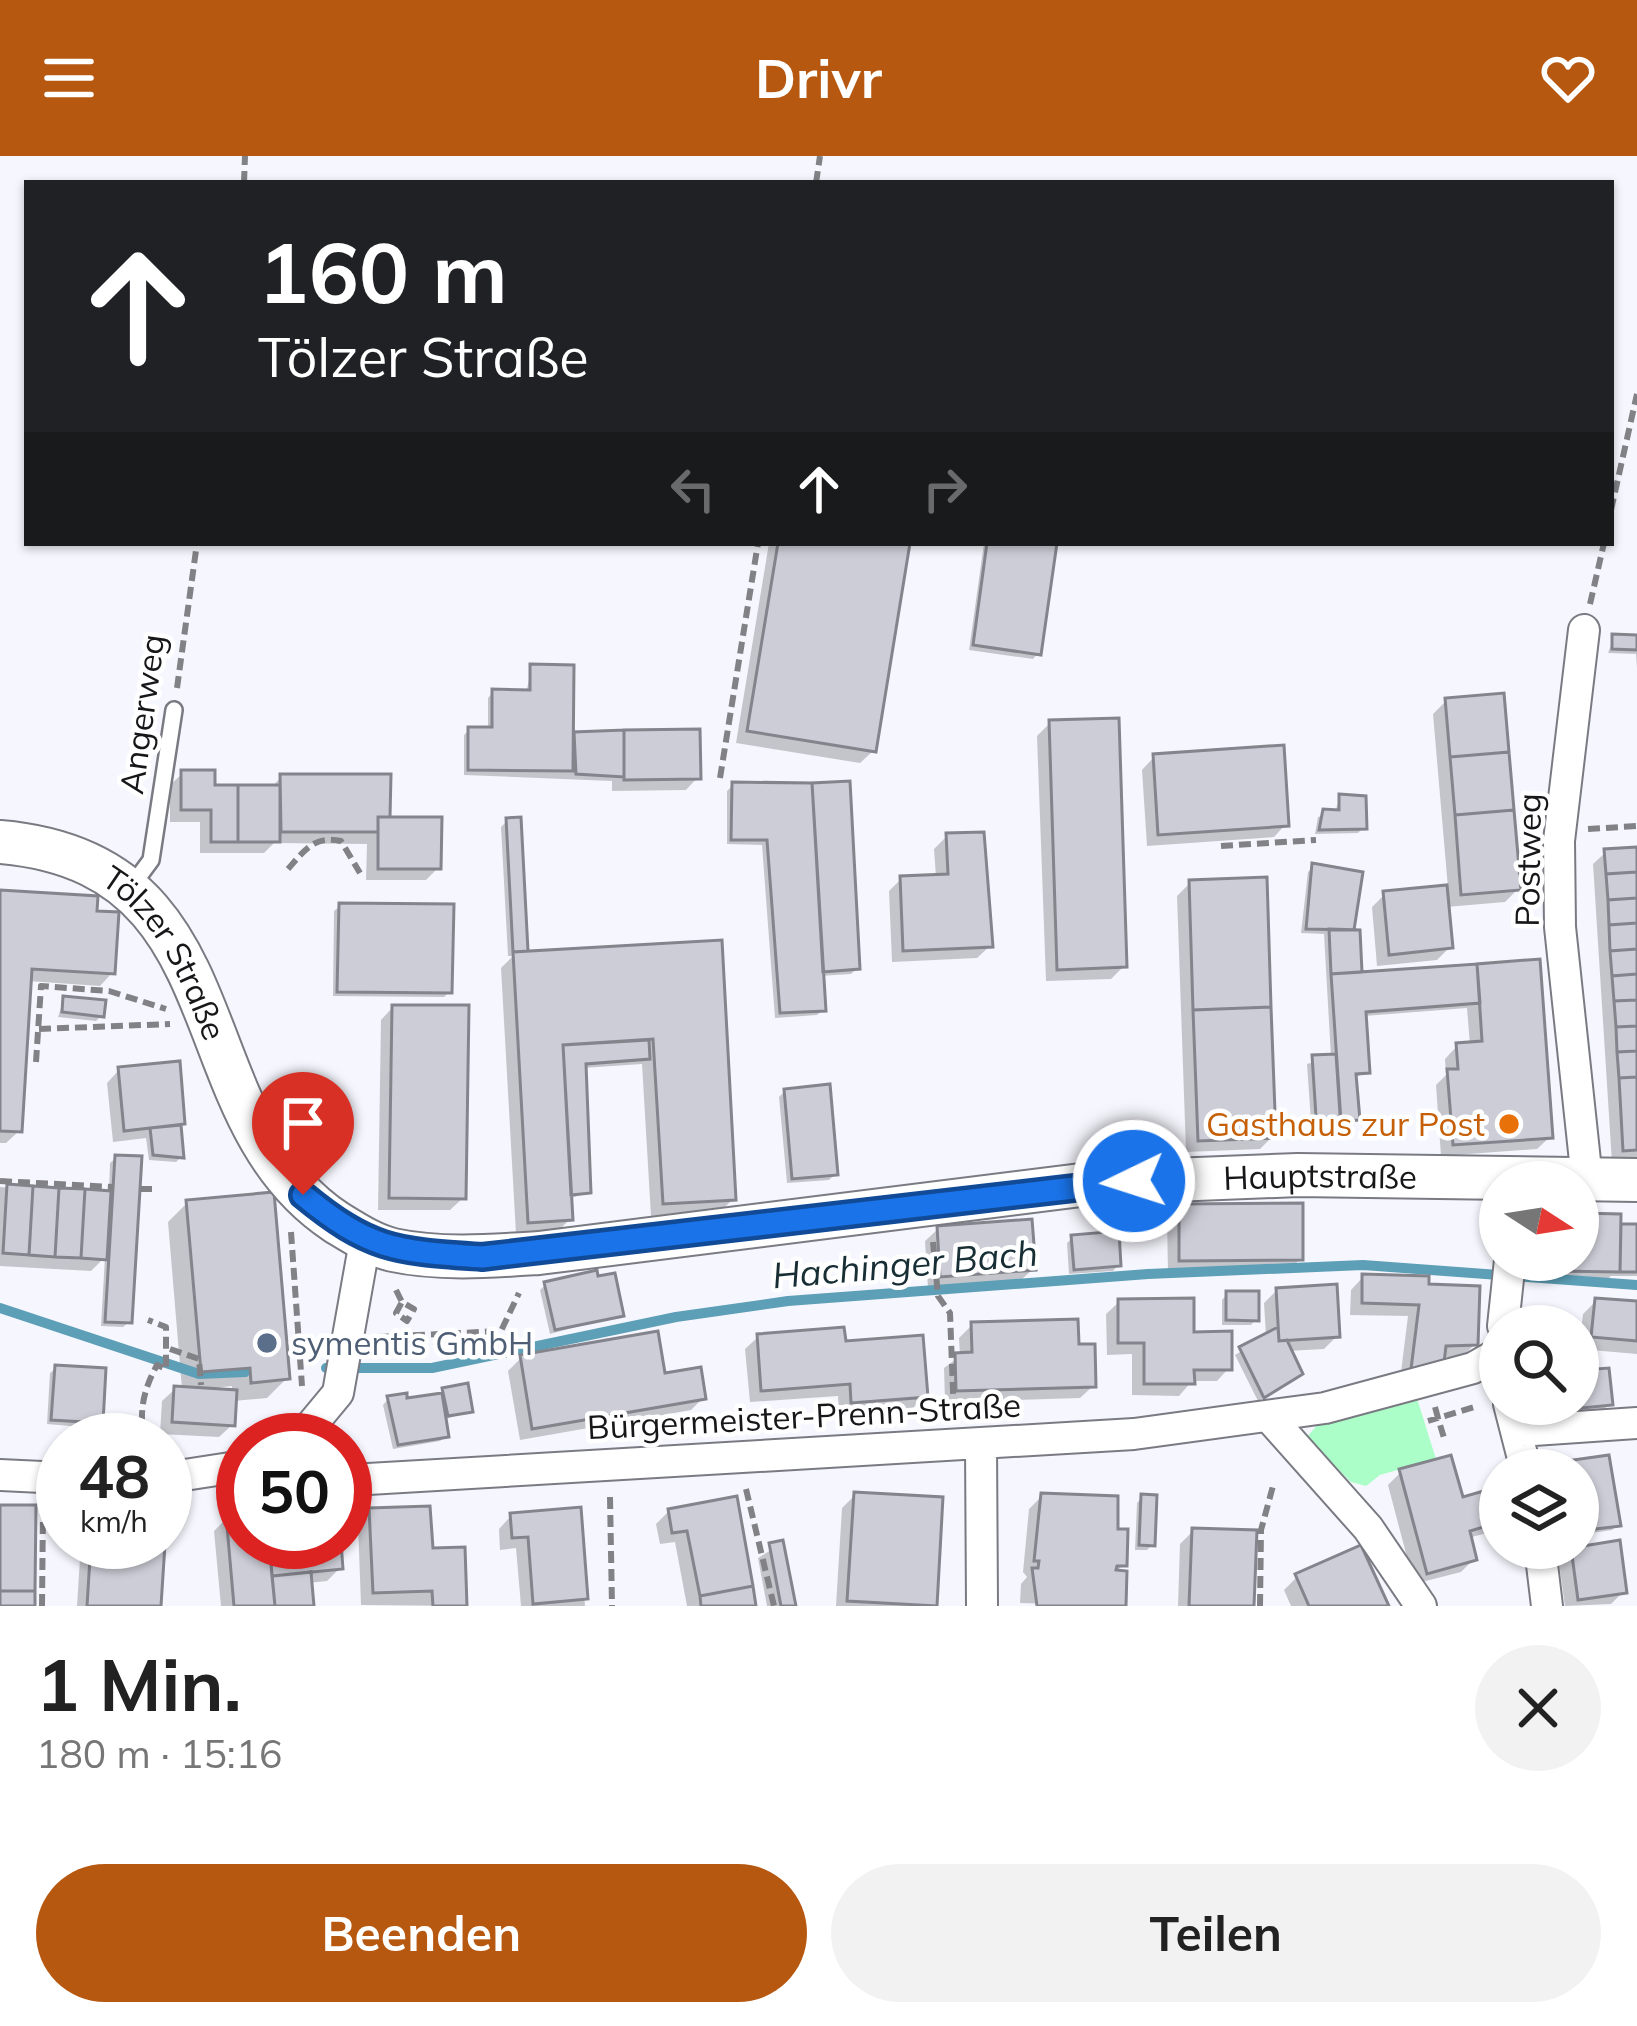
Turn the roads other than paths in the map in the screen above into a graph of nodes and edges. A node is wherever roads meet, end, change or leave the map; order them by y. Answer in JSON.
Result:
{"nodes":[{"id":1,"x":1584,"y":630,"type":"road end"},
{"id":2,"x":173,"y":710,"type":"road end"},
{"id":3,"x":0,"y":842,"type":"edge"},
{"id":4,"x":131,"y":887,"type":"junction"},
{"id":5,"x":1584,"y":1161,"type":"edge"},
{"id":6,"x":1479,"y":1179,"type":"edge"},
{"id":7,"x":1599,"y":1180,"type":"edge"},
{"id":8,"x":1637,"y":1180,"type":"edge"},
{"id":9,"x":365,"y":1240,"type":"junction"},
{"id":10,"x":1479,"y":1364,"type":"edge"},
{"id":11,"x":324,"y":1413,"type":"edge"},
{"id":12,"x":1270,"y":1418,"type":"junction"},
{"id":13,"x":1599,"y":1421,"type":"edge"},
{"id":14,"x":1637,"y":1423,"type":"edge"},
{"id":15,"x":981,"y":1444,"type":"junction"},
{"id":16,"x":0,"y":1474,"type":"edge"},
{"id":17,"x":36,"y":1476,"type":"edge"},
{"id":18,"x":372,"y":1479,"type":"edge"},
{"id":19,"x":1543,"y":1569,"type":"edge"},
{"id":20,"x":982,"y":1606,"type":"edge"},
{"id":21,"x":1421,"y":1606,"type":"edge"},
{"id":22,"x":1547,"y":1606,"type":"edge"}],
"edges":[{"from":1,"to":5,"type":"street","name":"Postweg"},
{"from":2,"to":4,"type":"lane","name":"Angerweg"},
{"from":3,"to":4,"type":"main road","name":"Tölzer Straße"},
{"from":4,"to":9,"type":"main road","name":"Tölzer Straße"},
{"from":6,"to":9,"type":"main road","name":"Hauptstraße"},
{"from":7,"to":8,"type":"main road","name":"Hauptstraße"},
{"from":9,"to":11,"type":"street"},
{"from":10,"to":12,"type":"street","name":"Bürgermeister-Prenn-Straße"},
{"from":12,"to":15,"type":"street","name":"Bürgermeister-Prenn-Straße"},
{"from":12,"to":21,"type":"street"},
{"from":13,"to":14,"type":"street"},
{"from":15,"to":18,"type":"street","name":"Bürgermeister-Prenn-Straße"},
{"from":15,"to":20,"type":"street"},
{"from":16,"to":17,"type":"street"},
{"from":19,"to":22,"type":"street"}]}
